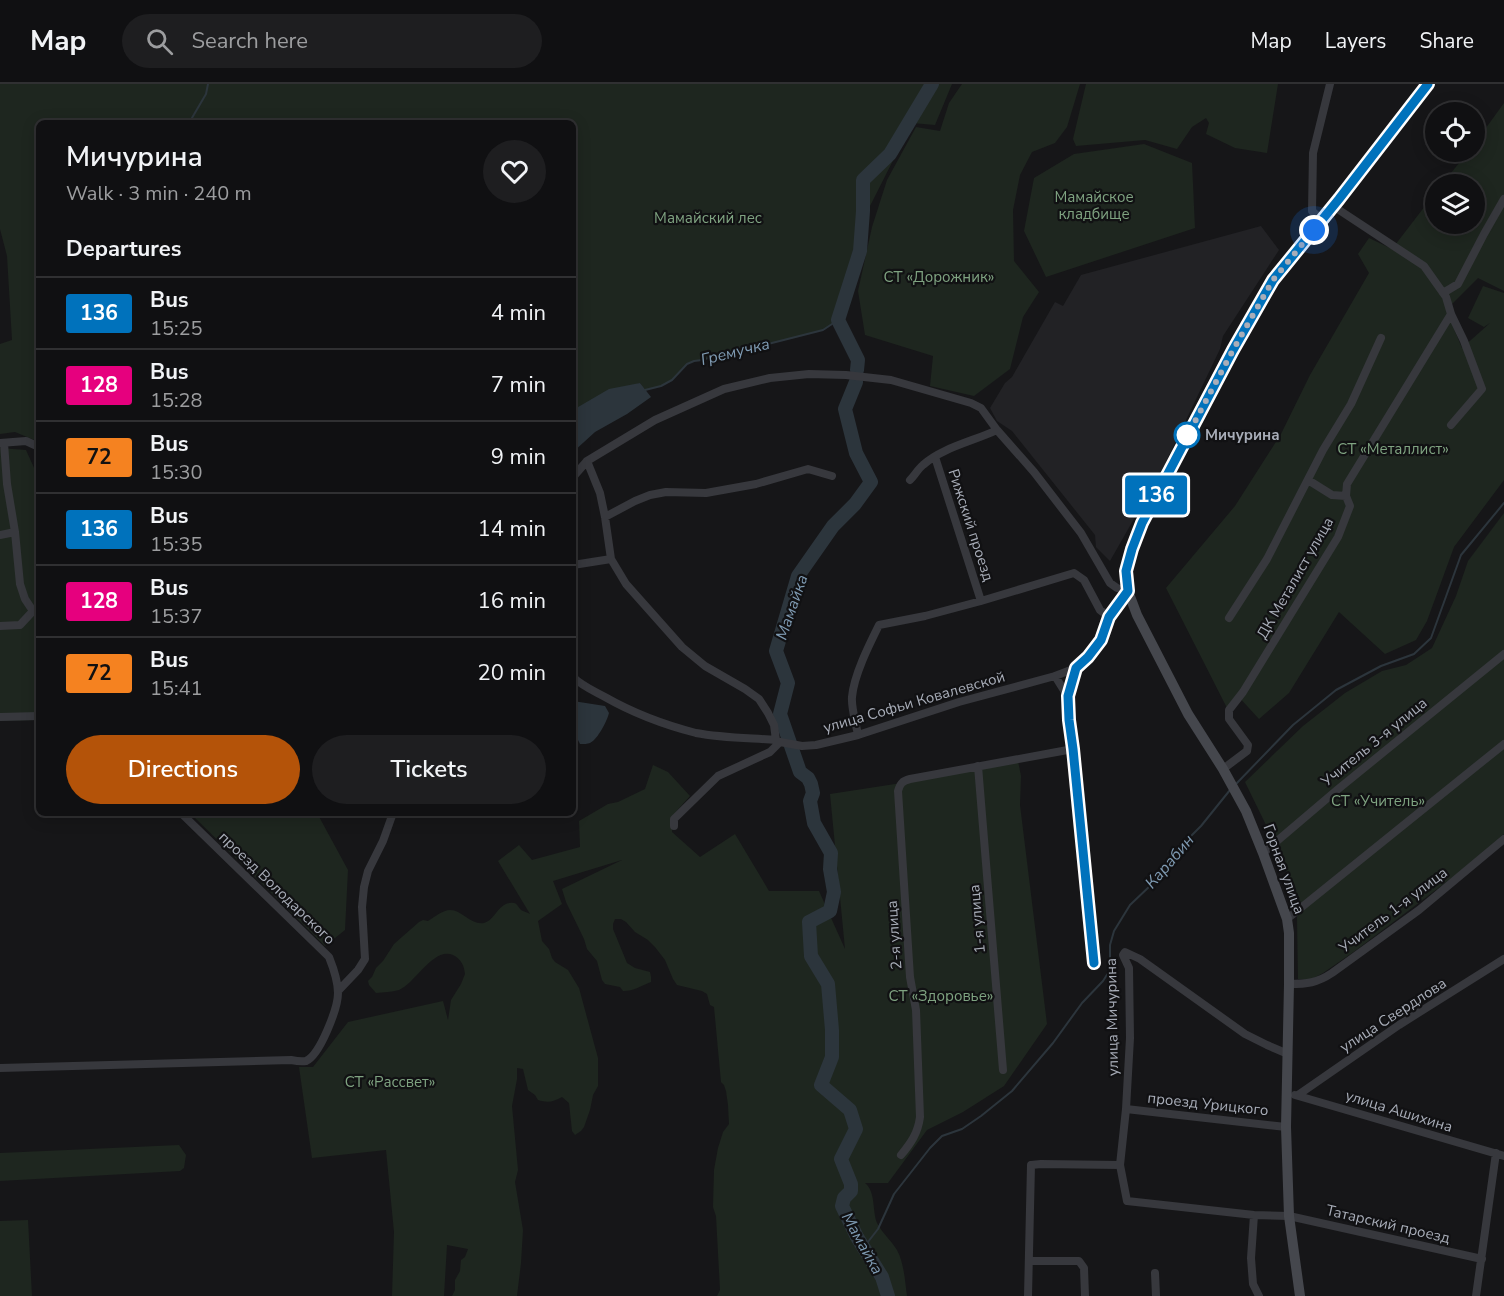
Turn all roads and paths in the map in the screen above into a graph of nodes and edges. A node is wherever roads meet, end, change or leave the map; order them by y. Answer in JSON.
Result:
{"nodes":[{"id":1,"x":1330,"y":84,"type":"edge"},
{"id":2,"x":1428,"y":84,"type":"edge"},
{"id":3,"x":1504,"y":199,"type":"edge"},
{"id":4,"x":1333,"y":206,"type":"junction"},
{"id":5,"x":1322,"y":220,"type":"junction"},
{"id":6,"x":1443,"y":293,"type":"junction"},
{"id":7,"x":1451,"y":314,"type":"junction"},
{"id":8,"x":1381,"y":338,"type":"dead end"},
{"id":9,"x":1451,"y":425,"type":"dead end"},
{"id":10,"x":997,"y":430,"type":"junction"},
{"id":11,"x":2,"y":443,"type":"edge"},
{"id":12,"x":36,"y":446,"type":"edge"},
{"id":13,"x":935,"y":457,"type":"junction"},
{"id":14,"x":587,"y":461,"type":"junction"},
{"id":15,"x":576,"y":474,"type":"edge"},
{"id":16,"x":832,"y":476,"type":"dead end"},
{"id":17,"x":910,"y":480,"type":"dead end"},
{"id":18,"x":1308,"y":480,"type":"junction"},
{"id":19,"x":1346,"y":496,"type":"junction"},
{"id":20,"x":605,"y":517,"type":"junction"},
{"id":21,"x":15,"y":532,"type":"junction"},
{"id":22,"x":0,"y":536,"type":"edge"},
{"id":23,"x":610,"y":559,"type":"junction"},
{"id":24,"x":576,"y":565,"type":"edge"},
{"id":25,"x":1128,"y":591,"type":"junction"},
{"id":26,"x":981,"y":601,"type":"junction"},
{"id":27,"x":36,"y":613,"type":"edge"},
{"id":28,"x":1109,"y":617,"type":"junction"},
{"id":29,"x":1229,"y":618,"type":"dead end"},
{"id":30,"x":0,"y":626,"type":"edge"},
{"id":31,"x":1504,"y":654,"type":"edge"},
{"id":32,"x":1076,"y":668,"type":"junction"},
{"id":33,"x":1055,"y":676,"type":"junction"},
{"id":34,"x":576,"y":680,"type":"edge"},
{"id":35,"x":1068,"y":696,"type":"junction"},
{"id":36,"x":36,"y":716,"type":"edge"},
{"id":37,"x":0,"y":717,"type":"edge"},
{"id":38,"x":858,"y":735,"type":"junction"},
{"id":39,"x":780,"y":742,"type":"junction"},
{"id":40,"x":1504,"y":744,"type":"edge"},
{"id":41,"x":1073,"y":749,"type":"junction"},
{"id":42,"x":978,"y":766,"type":"junction"},
{"id":43,"x":1223,"y":769,"type":"junction"},
{"id":44,"x":184,"y":816,"type":"edge"},
{"id":45,"x":392,"y":816,"type":"edge"},
{"id":46,"x":674,"y":826,"type":"dead end"},
{"id":47,"x":1504,"y":839,"type":"edge"},
{"id":48,"x":1261,"y":848,"type":"junction"},
{"id":49,"x":1287,"y":919,"type":"junction"},
{"id":50,"x":1140,"y":959,"type":"junction"},
{"id":51,"x":1504,"y":959,"type":"edge"},
{"id":52,"x":1094,"y":963,"type":"dead end"},
{"id":53,"x":1129,"y":968,"type":"junction"},
{"id":54,"x":1289,"y":984,"type":"junction"},
{"id":55,"x":338,"y":991,"type":"junction"},
{"id":56,"x":1288,"y":1053,"type":"junction"},
{"id":57,"x":0,"y":1068,"type":"edge"},
{"id":58,"x":1003,"y":1070,"type":"dead end"},
{"id":59,"x":1292,"y":1095,"type":"junction"},
{"id":60,"x":1126,"y":1109,"type":"junction"},
{"id":61,"x":1286,"y":1127,"type":"junction"},
{"id":62,"x":902,"y":1155,"type":"dead end"},
{"id":63,"x":1500,"y":1155,"type":"edge"},
{"id":64,"x":1120,"y":1165,"type":"junction"},
{"id":65,"x":1254,"y":1215,"type":"junction"},
{"id":66,"x":1289,"y":1216,"type":"junction"},
{"id":67,"x":1482,"y":1259,"type":"junction"},
{"id":68,"x":1029,"y":1261,"type":"junction"},
{"id":69,"x":1155,"y":1273,"type":"dead end"},
{"id":70,"x":1028,"y":1296,"type":"edge"},
{"id":71,"x":1085,"y":1296,"type":"edge"},
{"id":72,"x":1156,"y":1296,"type":"edge"},
{"id":73,"x":1259,"y":1296,"type":"edge"},
{"id":74,"x":1300,"y":1296,"type":"edge"},
{"id":75,"x":1476,"y":1296,"type":"edge"}],
"edges":[{"from":1,"to":5,"type":"street"},
{"from":2,"to":4,"type":"street"},
{"from":3,"to":6,"type":"street"},
{"from":4,"to":5,"type":"street"},
{"from":4,"to":6,"type":"street"},
{"from":5,"to":25,"type":"street"},
{"from":6,"to":7,"type":"street"},
{"from":7,"to":9,"type":"street"},
{"from":7,"to":19,"type":"street","name":"ДК Металист улица"},
{"from":8,"to":18,"type":"street"},
{"from":10,"to":13,"type":"street"},
{"from":10,"to":14,"type":"street"},
{"from":10,"to":25,"type":"street"},
{"from":11,"to":12,"type":"street"},
{"from":11,"to":21,"type":"street"},
{"from":13,"to":17,"type":"street"},
{"from":13,"to":26,"type":"street","name":"Рижский проезд"},
{"from":14,"to":15,"type":"street"},
{"from":14,"to":20,"type":"street"},
{"from":16,"to":20,"type":"street"},
{"from":18,"to":19,"type":"street"},
{"from":18,"to":29,"type":"street"},
{"from":19,"to":43,"type":"street","name":"ДК Металист улица"},
{"from":20,"to":23,"type":"street"},
{"from":21,"to":22,"type":"street"},
{"from":21,"to":27,"type":"street"},
{"from":23,"to":24,"type":"street"},
{"from":23,"to":39,"type":"street"},
{"from":25,"to":28,"type":"street","name":"улица Мичурина"},
{"from":25,"to":43,"type":"street","name":"Горная улица"},
{"from":26,"to":28,"type":"street","name":"Рижский проезд"},
{"from":26,"to":38,"type":"street","name":"Рижский проезд"},
{"from":27,"to":30,"type":"street"},
{"from":28,"to":32,"type":"street","name":"улица Мичурина"},
{"from":31,"to":48,"type":"street","name":"Учитель 3-я улица"},
{"from":32,"to":33,"type":"street","name":"улица Софьи Ковалевской"},
{"from":32,"to":35,"type":"street","name":"улица Мичурина"},
{"from":33,"to":35,"type":"street"},
{"from":33,"to":38,"type":"street","name":"улица Софьи Ковалевской"},
{"from":34,"to":39,"type":"street","name":"улица Софьи Ковалевской"},
{"from":35,"to":41,"type":"street","name":"улица Мичурина"},
{"from":36,"to":37,"type":"street"},
{"from":38,"to":39,"type":"street","name":"улица Софьи Ковалевской"},
{"from":39,"to":46,"type":"street"},
{"from":40,"to":49,"type":"street"},
{"from":41,"to":42,"type":"street"},
{"from":41,"to":52,"type":"street","name":"улица Мичурина"},
{"from":42,"to":58,"type":"street","name":"1-я улица"},
{"from":42,"to":62,"type":"street","name":"2-я улица"},
{"from":43,"to":48,"type":"street","name":"Горная улица"},
{"from":44,"to":55,"type":"street","name":"проезд Володарского"},
{"from":45,"to":55,"type":"street"},
{"from":47,"to":54,"type":"street","name":"Учитель 1-я улица"},
{"from":48,"to":49,"type":"street","name":"Горная улица"},
{"from":49,"to":54,"type":"street","name":"Горная улица"},
{"from":50,"to":53,"type":"street"},
{"from":50,"to":53,"type":"street","name":"улица Мичурина"},
{"from":50,"to":56,"type":"street","name":"улица Мичурина"},
{"from":51,"to":59,"type":"street","name":"улица Свердлова"},
{"from":53,"to":60,"type":"street","name":"улица Мичурина"},
{"from":54,"to":56,"type":"street","name":"Горная улица"},
{"from":55,"to":57,"type":"street"},
{"from":56,"to":59,"type":"street","name":"Горная улица"},
{"from":59,"to":61,"type":"street","name":"Горная улица"},
{"from":59,"to":63,"type":"street","name":"улица Ашихина"},
{"from":60,"to":61,"type":"street","name":"проезд Урицкого"},
{"from":60,"to":64,"type":"street","name":"улица Мичурина"},
{"from":61,"to":66,"type":"street","name":"Горная улица"},
{"from":63,"to":67,"type":"street"},
{"from":64,"to":65,"type":"street","name":"улица Мичурина"},
{"from":64,"to":68,"type":"street"},
{"from":65,"to":66,"type":"street","name":"Татарский проезд"},
{"from":65,"to":73,"type":"street"},
{"from":66,"to":67,"type":"street","name":"Татарский проезд"},
{"from":66,"to":74,"type":"street","name":"Горная улица"},
{"from":67,"to":75,"type":"street"},
{"from":68,"to":70,"type":"street"},
{"from":68,"to":71,"type":"street"},
{"from":69,"to":72,"type":"street"}]}
